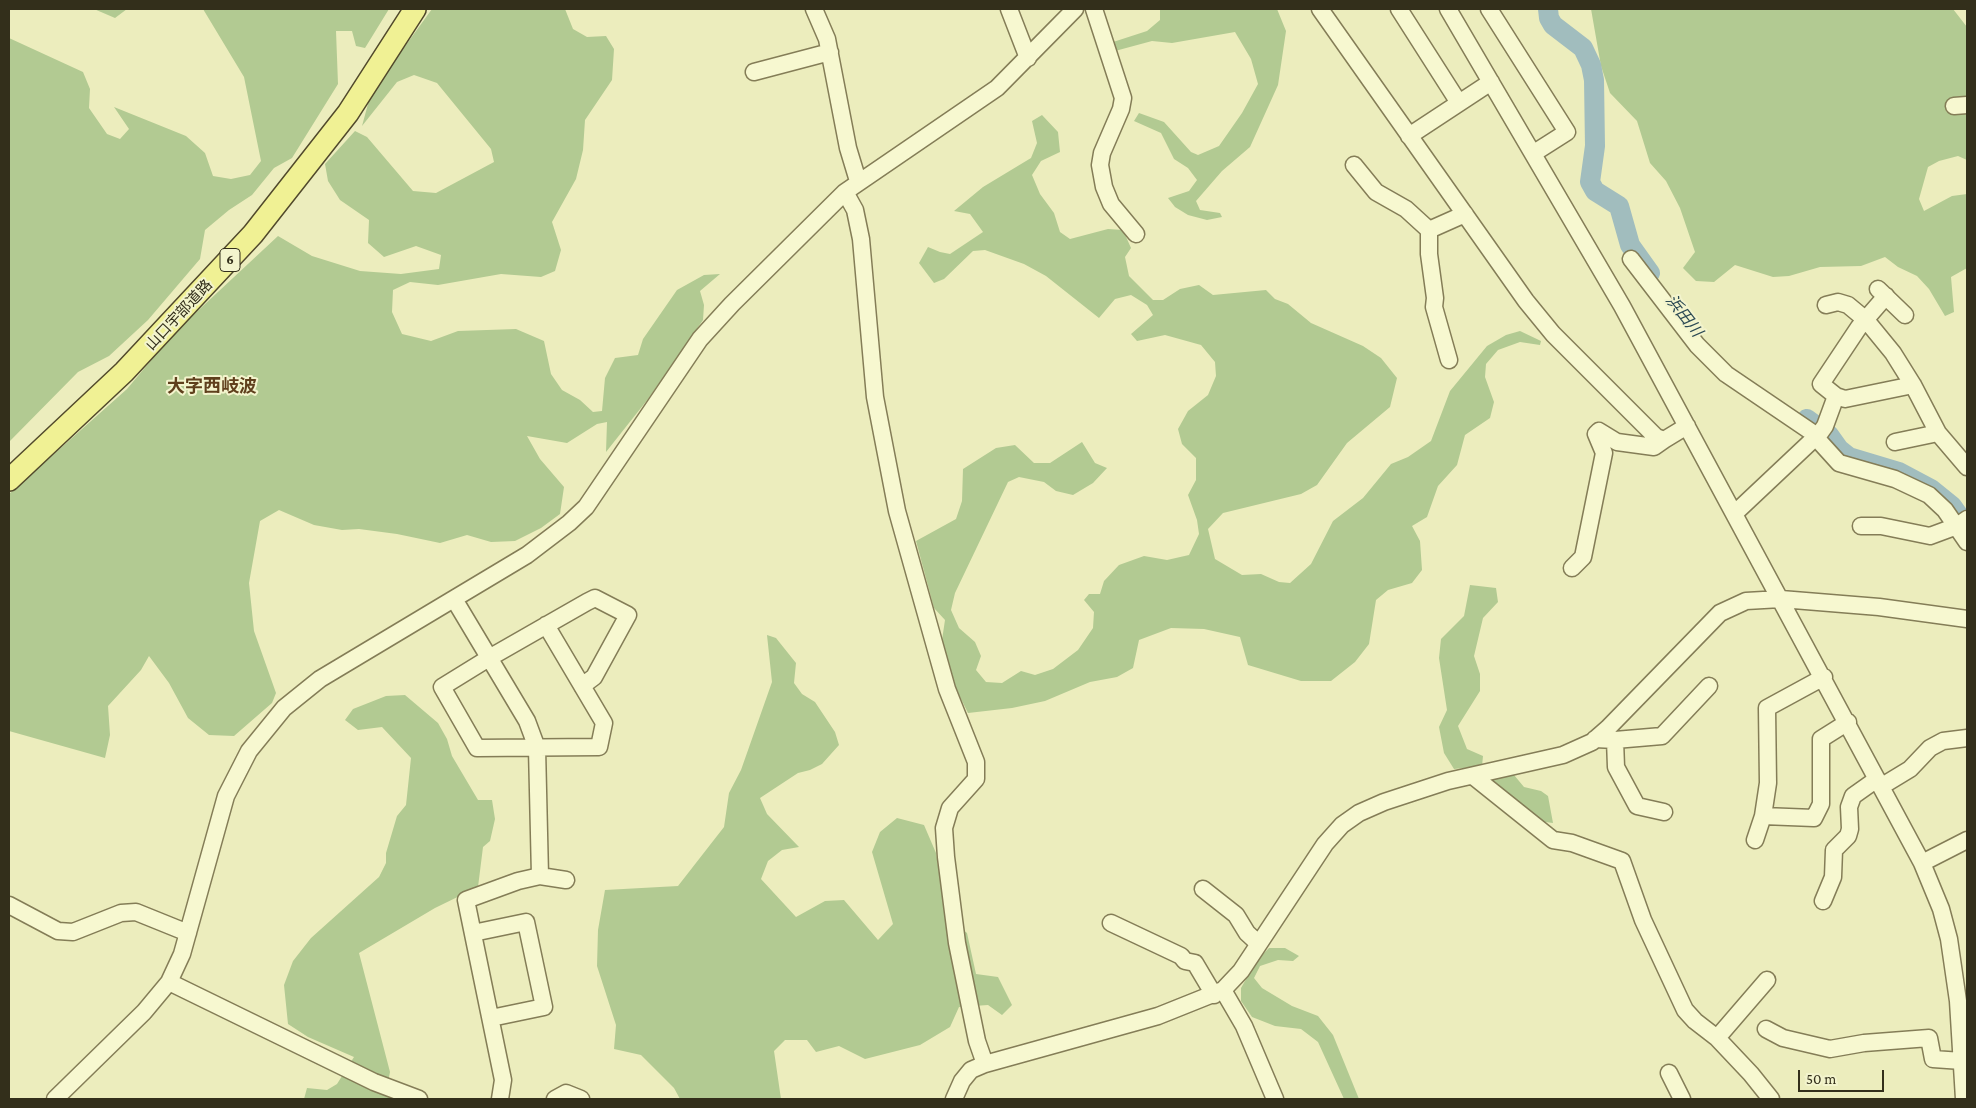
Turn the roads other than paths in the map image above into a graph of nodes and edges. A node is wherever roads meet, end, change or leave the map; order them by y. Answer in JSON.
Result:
{"nodes":[{"id":1,"x":415,"y":9,"type":"edge"},
{"id":2,"x":814,"y":9,"type":"edge"},
{"id":3,"x":1010,"y":9,"type":"edge"},
{"id":4,"x":1075,"y":9,"type":"edge"},
{"id":5,"x":1094,"y":9,"type":"edge"},
{"id":6,"x":1320,"y":9,"type":"edge"},
{"id":7,"x":1399,"y":9,"type":"edge"},
{"id":8,"x":1489,"y":9,"type":"edge"},
{"id":9,"x":1454,"y":11,"type":"edge"},
{"id":10,"x":830,"y":52,"type":"junction"},
{"id":11,"x":1028,"y":58,"type":"junction"},
{"id":12,"x":754,"y":72,"type":"dead end"},
{"id":13,"x":1491,"y":82,"type":"junction"},
{"id":14,"x":1458,"y":103,"type":"junction"},
{"id":15,"x":1409,"y":136,"type":"junction"},
{"id":16,"x":1534,"y":153,"type":"junction"},
{"id":17,"x":1354,"y":165,"type":"dead end"},
{"id":18,"x":858,"y":181,"type":"junction"},
{"id":19,"x":844,"y":192,"type":"junction"},
{"id":20,"x":1465,"y":214,"type":"junction"},
{"id":21,"x":1429,"y":230,"type":"junction"},
{"id":22,"x":1136,"y":234,"type":"dead end"},
{"id":23,"x":1631,"y":259,"type":"dead end"},
{"id":24,"x":1826,"y":305,"type":"dead end"},
{"id":25,"x":1905,"y":315,"type":"dead end"},
{"id":26,"x":1866,"y":320,"type":"junction"},
{"id":27,"x":1449,"y":360,"type":"dead end"},
{"id":28,"x":1913,"y":385,"type":"junction"},
{"id":29,"x":1836,"y":396,"type":"junction"},
{"id":30,"x":1687,"y":426,"type":"junction"},
{"id":31,"x":1820,"y":432,"type":"junction"},
{"id":32,"x":1938,"y":433,"type":"junction"},
{"id":33,"x":1664,"y":440,"type":"junction"},
{"id":34,"x":1895,"y":442,"type":"dead end"},
{"id":35,"x":1967,"y":467,"type":"edge"},
{"id":36,"x":9,"y":480,"type":"edge"},
{"id":37,"x":1734,"y":514,"type":"junction"},
{"id":38,"x":1962,"y":523,"type":"edge"},
{"id":39,"x":1862,"y":526,"type":"dead end"},
{"id":40,"x":1967,"y":542,"type":"edge"},
{"id":41,"x":1572,"y":568,"type":"dead end"},
{"id":42,"x":1781,"y":599,"type":"junction"},
{"id":43,"x":454,"y":600,"type":"junction"},
{"id":44,"x":1967,"y":619,"type":"edge"},
{"id":45,"x":546,"y":625,"type":"junction"},
{"id":46,"x":489,"y":658,"type":"junction"},
{"id":47,"x":1824,"y":677,"type":"junction"},
{"id":48,"x":582,"y":686,"type":"junction"},
{"id":49,"x":1709,"y":686,"type":"dead end"},
{"id":50,"x":1848,"y":722,"type":"junction"},
{"id":51,"x":1967,"y":738,"type":"edge"},
{"id":52,"x":1595,"y":739,"type":"junction"},
{"id":53,"x":1615,"y":740,"type":"junction"},
{"id":54,"x":537,"y":748,"type":"junction"},
{"id":55,"x":1473,"y":776,"type":"junction"},
{"id":56,"x":1879,"y":782,"type":"junction"},
{"id":57,"x":1664,"y":812,"type":"dead end"},
{"id":58,"x":1763,"y":816,"type":"junction"},
{"id":59,"x":1756,"y":840,"type":"dead end"},
{"id":60,"x":1967,"y":840,"type":"edge"},
{"id":61,"x":1922,"y":863,"type":"junction"},
{"id":62,"x":540,"y":876,"type":"junction"},
{"id":63,"x":566,"y":880,"type":"dead end"},
{"id":64,"x":1203,"y":889,"type":"dead end"},
{"id":65,"x":1823,"y":901,"type":"dead end"},
{"id":66,"x":9,"y":905,"type":"edge"},
{"id":67,"x":1111,"y":923,"type":"dead end"},
{"id":68,"x":188,"y":933,"type":"junction"},
{"id":69,"x":473,"y":933,"type":"junction"},
{"id":70,"x":1259,"y":944,"type":"junction"},
{"id":71,"x":1767,"y":980,"type":"dead end"},
{"id":72,"x":169,"y":982,"type":"junction"},
{"id":73,"x":1218,"y":992,"type":"junction"},
{"id":74,"x":1963,"y":1000,"type":"edge"},
{"id":75,"x":491,"y":1018,"type":"junction"},
{"id":76,"x":1766,"y":1029,"type":"dead end"},
{"id":77,"x":1717,"y":1038,"type":"junction"},
{"id":78,"x":1962,"y":1061,"type":"junction"},
{"id":79,"x":985,"y":1064,"type":"junction"},
{"id":80,"x":1669,"y":1073,"type":"dead end"},
{"id":81,"x":55,"y":1099,"type":"edge"},
{"id":82,"x":419,"y":1099,"type":"edge"},
{"id":83,"x":500,"y":1099,"type":"edge"},
{"id":84,"x":555,"y":1099,"type":"edge"},
{"id":85,"x":580,"y":1099,"type":"edge"},
{"id":86,"x":954,"y":1099,"type":"edge"},
{"id":87,"x":1275,"y":1099,"type":"edge"},
{"id":88,"x":1682,"y":1099,"type":"edge"},
{"id":89,"x":1771,"y":1099,"type":"edge"},
{"id":90,"x":1964,"y":1099,"type":"edge"}],
"edges":[{"from":1,"to":36,"type":"main road","name":"山口宇部道路","number":"6"},
{"from":2,"to":10,"type":"street"},
{"from":3,"to":11,"type":"street"},
{"from":4,"to":11,"type":"street"},
{"from":5,"to":22,"type":"street"},
{"from":6,"to":15,"type":"street"},
{"from":7,"to":14,"type":"street"},
{"from":8,"to":16,"type":"street"},
{"from":9,"to":13,"type":"street"},
{"from":10,"to":12,"type":"street"},
{"from":10,"to":18,"type":"street"},
{"from":11,"to":18,"type":"street"},
{"from":13,"to":14,"type":"street"},
{"from":13,"to":16,"type":"street"},
{"from":14,"to":15,"type":"street"},
{"from":15,"to":20,"type":"street"},
{"from":16,"to":30,"type":"street"},
{"from":17,"to":21,"type":"street"},
{"from":18,"to":19,"type":"street"},
{"from":19,"to":43,"type":"street"},
{"from":19,"to":79,"type":"street"},
{"from":20,"to":21,"type":"street"},
{"from":20,"to":33,"type":"street"},
{"from":21,"to":27,"type":"street"},
{"from":23,"to":31,"type":"street"},
{"from":24,"to":26,"type":"street"},
{"from":25,"to":26,"type":"street"},
{"from":26,"to":28,"type":"street"},
{"from":26,"to":29,"type":"street"},
{"from":28,"to":29,"type":"street"},
{"from":28,"to":32,"type":"street"},
{"from":29,"to":31,"type":"street"},
{"from":30,"to":33,"type":"street"},
{"from":30,"to":37,"type":"street"},
{"from":31,"to":37,"type":"street"},
{"from":31,"to":38,"type":"street"},
{"from":32,"to":34,"type":"street"},
{"from":32,"to":35,"type":"street"},
{"from":33,"to":41,"type":"street"},
{"from":37,"to":42,"type":"street"},
{"from":38,"to":39,"type":"street"},
{"from":38,"to":40,"type":"street"},
{"from":42,"to":44,"type":"street"},
{"from":42,"to":47,"type":"street"},
{"from":42,"to":52,"type":"street"},
{"from":43,"to":46,"type":"street"},
{"from":43,"to":68,"type":"street"},
{"from":45,"to":46,"type":"street"},
{"from":45,"to":48,"type":"street"},
{"from":45,"to":48,"type":"street"},
{"from":46,"to":54,"type":"street"},
{"from":46,"to":54,"type":"street"},
{"from":47,"to":50,"type":"street"},
{"from":47,"to":58,"type":"street"},
{"from":48,"to":54,"type":"street"},
{"from":49,"to":53,"type":"street"},
{"from":50,"to":56,"type":"street"},
{"from":50,"to":58,"type":"street"},
{"from":51,"to":56,"type":"street"},
{"from":52,"to":53,"type":"street"},
{"from":52,"to":55,"type":"street"},
{"from":53,"to":57,"type":"street"},
{"from":54,"to":62,"type":"street"},
{"from":55,"to":70,"type":"street"},
{"from":55,"to":77,"type":"street"},
{"from":56,"to":61,"type":"street"},
{"from":56,"to":65,"type":"street"},
{"from":58,"to":59,"type":"street"},
{"from":60,"to":61,"type":"street"},
{"from":61,"to":74,"type":"street"},
{"from":62,"to":63,"type":"street"},
{"from":62,"to":69,"type":"street"},
{"from":64,"to":70,"type":"street"},
{"from":66,"to":68,"type":"street"},
{"from":67,"to":73,"type":"street"},
{"from":68,"to":72,"type":"street"},
{"from":69,"to":75,"type":"street"},
{"from":69,"to":75,"type":"street"},
{"from":70,"to":73,"type":"street"},
{"from":71,"to":77,"type":"street"},
{"from":72,"to":81,"type":"street"},
{"from":72,"to":82,"type":"street"},
{"from":73,"to":79,"type":"street"},
{"from":73,"to":87,"type":"street"},
{"from":74,"to":78,"type":"street"},
{"from":75,"to":83,"type":"street"},
{"from":76,"to":78,"type":"street"},
{"from":77,"to":89,"type":"street"},
{"from":78,"to":90,"type":"street"},
{"from":79,"to":86,"type":"street"},
{"from":80,"to":88,"type":"street"},
{"from":84,"to":85,"type":"street"}]}
